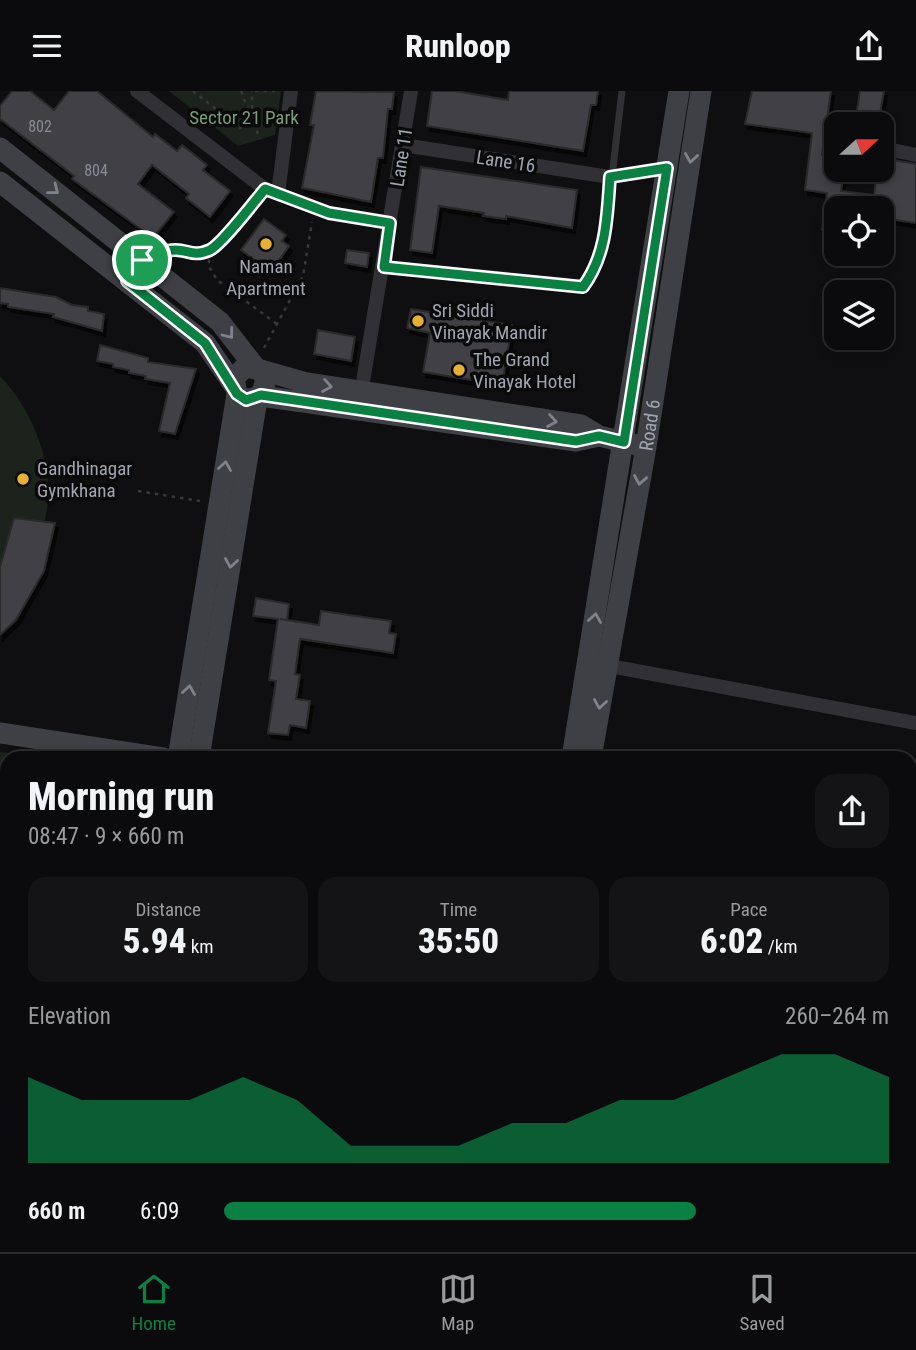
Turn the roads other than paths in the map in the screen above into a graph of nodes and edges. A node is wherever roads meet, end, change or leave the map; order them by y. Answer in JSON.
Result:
{"nodes":[{"id":1,"x":137,"y":91,"type":"edge"},
{"id":2,"x":291,"y":91,"type":"edge"},
{"id":3,"x":411,"y":91,"type":"edge"},
{"id":4,"x":622,"y":91,"type":"edge"},
{"id":5,"x":679,"y":91,"type":"edge"},
{"id":6,"x":701,"y":91,"type":"edge"},
{"id":7,"x":403,"y":145,"type":"junction"},
{"id":8,"x":894,"y":150,"type":"edge"},
{"id":9,"x":916,"y":155,"type":"edge"},
{"id":10,"x":4,"y":159,"type":"edge"},
{"id":11,"x":610,"y":177,"type":"junction"},
{"id":12,"x":0,"y":182,"type":"edge"},
{"id":13,"x":271,"y":192,"type":"junction"},
{"id":14,"x":390,"y":223,"type":"junction"},
{"id":15,"x":142,"y":260,"type":"junction"},
{"id":16,"x":384,"y":267,"type":"junction"},
{"id":17,"x":127,"y":281,"type":"junction"},
{"id":18,"x":567,"y":285,"type":"joint"},
{"id":19,"x":257,"y":368,"type":"junction"},
{"id":20,"x":247,"y":393,"type":"junction"},
{"id":21,"x":360,"y":402,"type":"junction"},
{"id":22,"x":624,"y":442,"type":"junction"},
{"id":23,"x":646,"y":446,"type":"junction"},
{"id":24,"x":597,"y":663,"type":"junction"},
{"id":25,"x":916,"y":723,"type":"edge"},
{"id":26,"x":0,"y":733,"type":"edge"},
{"id":27,"x":117,"y":751,"type":"edge"},
{"id":28,"x":179,"y":751,"type":"edge"},
{"id":29,"x":201,"y":751,"type":"edge"},
{"id":30,"x":574,"y":751,"type":"edge"},
{"id":31,"x":591,"y":751,"type":"edge"}],
"edges":[{"from":1,"to":13,"type":"street"},
{"from":2,"to":13,"type":"street"},
{"from":3,"to":7,"type":"street","name":"Lane 11"},
{"from":4,"to":11,"type":"lane"},
{"from":5,"to":22,"type":"street","name":"Road 6"},
{"from":6,"to":23,"type":"street","name":"Road 6","one_way":true},
{"from":7,"to":11,"type":"street","name":"Lane 16"},
{"from":7,"to":14,"type":"street","name":"Lane 11"},
{"from":8,"to":9,"type":"street"},
{"from":10,"to":15,"type":"street","one_way":true},
{"from":11,"to":18,"type":"lane"},
{"from":12,"to":17,"type":"street"},
{"from":13,"to":14,"type":"street"},
{"from":14,"to":16,"type":"street","name":"Lane 11"},
{"from":15,"to":17,"type":"street"},
{"from":15,"to":19,"type":"street","one_way":true},
{"from":16,"to":18,"type":"street"},
{"from":16,"to":21,"type":"street","name":"Lane 11"},
{"from":17,"to":20,"type":"street"},
{"from":19,"to":20,"type":"street"},
{"from":19,"to":20,"type":"street"},
{"from":19,"to":21,"type":"street","one_way":true},
{"from":20,"to":21,"type":"street"},
{"from":28,"to":20,"type":"street","one_way":true},
{"from":20,"to":29,"type":"street","one_way":true},
{"from":21,"to":22,"type":"street"},
{"from":22,"to":23,"type":"street"},
{"from":24,"to":22,"type":"street","name":"Road 6","one_way":true},
{"from":23,"to":24,"type":"street","name":"Road 6","one_way":true},
{"from":24,"to":25,"type":"street"},
{"from":24,"to":30,"type":"street","name":"Road 6"},
{"from":24,"to":31,"type":"street","name":"Road 6","one_way":true},
{"from":26,"to":27,"type":"street"}]}
